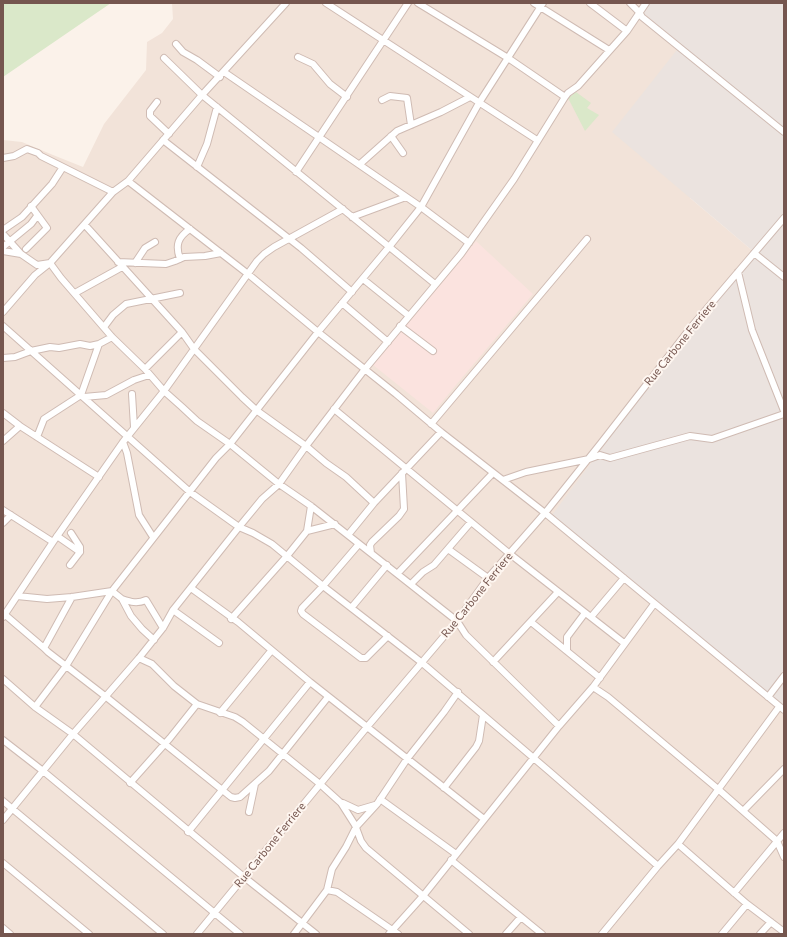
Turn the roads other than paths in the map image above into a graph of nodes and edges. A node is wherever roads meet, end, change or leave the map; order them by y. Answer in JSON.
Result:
{"nodes":[{"id":1,"x":286,"y":3,"type":"edge"},
{"id":2,"x":326,"y":3,"type":"edge"},
{"id":3,"x":408,"y":3,"type":"edge"},
{"id":4,"x":418,"y":3,"type":"edge"},
{"id":5,"x":534,"y":3,"type":"edge"},
{"id":6,"x":590,"y":3,"type":"edge"},
{"id":7,"x":630,"y":3,"type":"edge"},
{"id":8,"x":646,"y":3,"type":"edge"},
{"id":9,"x":542,"y":5,"type":"edge"},
{"id":10,"x":639,"y":12,"type":"junction"},
{"id":11,"x":627,"y":31,"type":"junction"},
{"id":12,"x":384,"y":40,"type":"junction"},
{"id":13,"x":176,"y":44,"type":"dead end"},
{"id":14,"x":609,"y":50,"type":"junction"},
{"id":15,"x":298,"y":57,"type":"dead end"},
{"id":16,"x":164,"y":58,"type":"dead end"},
{"id":17,"x":508,"y":58,"type":"junction"},
{"id":18,"x":222,"y":75,"type":"junction"},
{"id":19,"x":202,"y":95,"type":"junction"},
{"id":20,"x":347,"y":96,"type":"junction"},
{"id":21,"x":470,"y":96,"type":"junction"},
{"id":22,"x":565,"y":97,"type":"junction"},
{"id":23,"x":382,"y":100,"type":"dead end"},
{"id":24,"x":157,"y":102,"type":"dead end"},
{"id":25,"x":479,"y":103,"type":"junction"},
{"id":26,"x":216,"y":107,"type":"junction"},
{"id":27,"x":411,"y":125,"type":"junction"},
{"id":28,"x":784,"y":132,"type":"edge"},
{"id":29,"x":168,"y":134,"type":"junction"},
{"id":30,"x":391,"y":136,"type":"junction"},
{"id":31,"x":319,"y":138,"type":"junction"},
{"id":32,"x":163,"y":140,"type":"junction"},
{"id":33,"x":537,"y":140,"type":"junction"},
{"id":34,"x":403,"y":153,"type":"dead end"},
{"id":35,"x":3,"y":158,"type":"edge"},
{"id":36,"x":360,"y":164,"type":"junction"},
{"id":37,"x":63,"y":167,"type":"junction"},
{"id":38,"x":197,"y":167,"type":"junction"},
{"id":39,"x":296,"y":172,"type":"junction"},
{"id":40,"x":128,"y":181,"type":"junction"},
{"id":41,"x":114,"y":192,"type":"junction"},
{"id":42,"x":406,"y":196,"type":"junction"},
{"id":43,"x":31,"y":206,"type":"junction"},
{"id":44,"x":421,"y":207,"type":"junction"},
{"id":45,"x":343,"y":210,"type":"junction"},
{"id":46,"x":37,"y":216,"type":"junction"},
{"id":47,"x":352,"y":216,"type":"junction"},
{"id":48,"x":784,"y":218,"type":"edge"},
{"id":49,"x":85,"y":225,"type":"junction"},
{"id":50,"x":190,"y":229,"type":"junction"},
{"id":51,"x":3,"y":230,"type":"edge"},
{"id":52,"x":3,"y":234,"type":"edge"},
{"id":53,"x":288,"y":239,"type":"junction"},
{"id":54,"x":587,"y":239,"type":"dead end"},
{"id":55,"x":10,"y":241,"type":"junction"},
{"id":56,"x":155,"y":242,"type":"dead end"},
{"id":57,"x":469,"y":243,"type":"junction"},
{"id":58,"x":3,"y":247,"type":"edge"},
{"id":59,"x":389,"y":247,"type":"junction"},
{"id":60,"x":23,"y":251,"type":"junction"},
{"id":61,"x":3,"y":252,"type":"edge"},
{"id":62,"x":221,"y":253,"type":"junction"},
{"id":63,"x":754,"y":253,"type":"junction"},
{"id":64,"x":180,"y":259,"type":"junction"},
{"id":65,"x":118,"y":262,"type":"junction"},
{"id":66,"x":50,"y":263,"type":"junction"},
{"id":67,"x":135,"y":263,"type":"junction"},
{"id":68,"x":122,"y":267,"type":"junction"},
{"id":69,"x":738,"y":272,"type":"junction"},
{"id":70,"x":248,"y":274,"type":"junction"},
{"id":71,"x":784,"y":277,"type":"edge"},
{"id":72,"x":363,"y":278,"type":"junction"},
{"id":73,"x":435,"y":284,"type":"junction"},
{"id":74,"x":352,"y":292,"type":"junction"},
{"id":75,"x":75,"y":293,"type":"junction"},
{"id":76,"x":180,"y":293,"type":"dead end"},
{"id":77,"x":152,"y":299,"type":"junction"},
{"id":78,"x":342,"y":303,"type":"junction"},
{"id":79,"x":4,"y":307,"type":"edge"},
{"id":80,"x":409,"y":316,"type":"junction"},
{"id":81,"x":3,"y":326,"type":"edge"},
{"id":82,"x":400,"y":326,"type":"junction"},
{"id":83,"x":104,"y":327,"type":"junction"},
{"id":84,"x":182,"y":332,"type":"junction"},
{"id":85,"x":318,"y":332,"type":"junction"},
{"id":86,"x":112,"y":337,"type":"junction"},
{"id":87,"x":388,"y":342,"type":"junction"},
{"id":88,"x":99,"y":344,"type":"junction"},
{"id":89,"x":194,"y":349,"type":"junction"},
{"id":90,"x":31,"y":351,"type":"junction"},
{"id":91,"x":433,"y":351,"type":"dead end"},
{"id":92,"x":3,"y":358,"type":"edge"},
{"id":93,"x":145,"y":369,"type":"junction"},
{"id":94,"x":365,"y":369,"type":"junction"},
{"id":95,"x":149,"y":374,"type":"junction"},
{"id":96,"x":164,"y":391,"type":"junction"},
{"id":97,"x":132,"y":394,"type":"dead end"},
{"id":98,"x":82,"y":396,"type":"junction"},
{"id":99,"x":334,"y":409,"type":"junction"},
{"id":100,"x":256,"y":410,"type":"junction"},
{"id":101,"x":784,"y":410,"type":"edge"},
{"id":102,"x":3,"y":413,"type":"edge"},
{"id":103,"x":431,"y":424,"type":"junction"},
{"id":104,"x":20,"y":426,"type":"junction"},
{"id":105,"x":134,"y":427,"type":"junction"},
{"id":106,"x":441,"y":432,"type":"junction"},
{"id":107,"x":128,"y":436,"type":"junction"},
{"id":108,"x":37,"y":437,"type":"junction"},
{"id":109,"x":3,"y":440,"type":"edge"},
{"id":110,"x":123,"y":442,"type":"junction"},
{"id":111,"x":230,"y":444,"type":"junction"},
{"id":112,"x":306,"y":446,"type":"junction"},
{"id":113,"x":589,"y":459,"type":"junction"},
{"id":114,"x":404,"y":471,"type":"junction"},
{"id":115,"x":493,"y":473,"type":"junction"},
{"id":116,"x":99,"y":477,"type":"junction"},
{"id":117,"x":502,"y":480,"type":"junction"},
{"id":118,"x":279,"y":484,"type":"junction"},
{"id":119,"x":190,"y":492,"type":"junction"},
{"id":120,"x":374,"y":503,"type":"junction"},
{"id":121,"x":311,"y":506,"type":"junction"},
{"id":122,"x":3,"y":510,"type":"edge"},
{"id":123,"x":457,"y":510,"type":"junction"},
{"id":124,"x":545,"y":513,"type":"junction"},
{"id":125,"x":11,"y":515,"type":"junction"},
{"id":126,"x":471,"y":522,"type":"junction"},
{"id":127,"x":3,"y":523,"type":"edge"},
{"id":128,"x":335,"y":524,"type":"junction"},
{"id":129,"x":239,"y":527,"type":"junction"},
{"id":130,"x":307,"y":531,"type":"junction"},
{"id":131,"x":71,"y":533,"type":"dead end"},
{"id":132,"x":348,"y":534,"type":"junction"},
{"id":133,"x":57,"y":536,"type":"junction"},
{"id":134,"x":153,"y":537,"type":"junction"},
{"id":135,"x":53,"y":542,"type":"junction"},
{"id":136,"x":359,"y":544,"type":"junction"},
{"id":137,"x":448,"y":548,"type":"junction"},
{"id":138,"x":80,"y":552,"type":"junction"},
{"id":139,"x":371,"y":553,"type":"junction"},
{"id":140,"x":510,"y":554,"type":"junction"},
{"id":141,"x":287,"y":556,"type":"junction"},
{"id":142,"x":70,"y":565,"type":"dead end"},
{"id":143,"x":387,"y":565,"type":"junction"},
{"id":144,"x":398,"y":573,"type":"junction"},
{"id":145,"x":488,"y":578,"type":"junction"},
{"id":146,"x":624,"y":578,"type":"junction"},
{"id":147,"x":411,"y":584,"type":"junction"},
{"id":148,"x":323,"y":586,"type":"junction"},
{"id":149,"x":191,"y":588,"type":"junction"},
{"id":150,"x":112,"y":591,"type":"junction"},
{"id":151,"x":558,"y":592,"type":"junction"},
{"id":152,"x":17,"y":596,"type":"junction"},
{"id":153,"x":72,"y":597,"type":"junction"},
{"id":154,"x":122,"y":599,"type":"junction"},
{"id":155,"x":654,"y":604,"type":"junction"},
{"id":156,"x":352,"y":607,"type":"junction"},
{"id":157,"x":173,"y":610,"type":"junction"},
{"id":158,"x":585,"y":613,"type":"junction"},
{"id":159,"x":3,"y":615,"type":"edge"},
{"id":160,"x":591,"y":617,"type":"junction"},
{"id":161,"x":231,"y":619,"type":"junction"},
{"id":162,"x":457,"y":621,"type":"junction"},
{"id":163,"x":531,"y":622,"type":"junction"},
{"id":164,"x":163,"y":628,"type":"junction"},
{"id":165,"x":388,"y":636,"type":"junction"},
{"id":166,"x":566,"y":637,"type":"junction"},
{"id":167,"x":552,"y":638,"type":"junction"},
{"id":168,"x":154,"y":640,"type":"junction"},
{"id":169,"x":219,"y":643,"type":"dead end"},
{"id":170,"x":624,"y":643,"type":"junction"},
{"id":171,"x":44,"y":648,"type":"junction"},
{"id":172,"x":271,"y":651,"type":"junction"},
{"id":173,"x":567,"y":651,"type":"junction"},
{"id":174,"x":139,"y":658,"type":"junction"},
{"id":175,"x":421,"y":662,"type":"junction"},
{"id":176,"x":493,"y":662,"type":"junction"},
{"id":177,"x":66,"y":666,"type":"junction"},
{"id":178,"x":784,"y":676,"type":"edge"},
{"id":179,"x":600,"y":678,"type":"junction"},
{"id":180,"x":3,"y":679,"type":"edge"},
{"id":181,"x":310,"y":682,"type":"junction"},
{"id":182,"x":593,"y":687,"type":"junction"},
{"id":183,"x":458,"y":692,"type":"junction"},
{"id":184,"x":106,"y":696,"type":"junction"},
{"id":185,"x":328,"y":697,"type":"junction"},
{"id":186,"x":768,"y":697,"type":"junction"},
{"id":187,"x":197,"y":704,"type":"junction"},
{"id":188,"x":35,"y":707,"type":"junction"},
{"id":189,"x":782,"y":708,"type":"edge"},
{"id":190,"x":220,"y":713,"type":"junction"},
{"id":191,"x":483,"y":715,"type":"junction"},
{"id":192,"x":559,"y":726,"type":"junction"},
{"id":193,"x":367,"y":727,"type":"junction"},
{"id":194,"x":73,"y":734,"type":"junction"},
{"id":195,"x":264,"y":739,"type":"junction"},
{"id":196,"x":3,"y":740,"type":"edge"},
{"id":197,"x":164,"y":744,"type":"junction"},
{"id":198,"x":283,"y":754,"type":"junction"},
{"id":199,"x":407,"y":759,"type":"junction"},
{"id":200,"x":534,"y":759,"type":"junction"},
{"id":201,"x":784,"y":769,"type":"edge"},
{"id":202,"x":43,"y":771,"type":"junction"},
{"id":203,"x":130,"y":783,"type":"junction"},
{"id":204,"x":255,"y":784,"type":"junction"},
{"id":205,"x":320,"y":784,"type":"junction"},
{"id":206,"x":444,"y":788,"type":"junction"},
{"id":207,"x":718,"y":789,"type":"junction"},
{"id":208,"x":222,"y":791,"type":"junction"},
{"id":209,"x":3,"y":802,"type":"edge"},
{"id":210,"x":379,"y":802,"type":"junction"},
{"id":211,"x":341,"y":803,"type":"junction"},
{"id":212,"x":12,"y":809,"type":"junction"},
{"id":213,"x":743,"y":811,"type":"junction"},
{"id":214,"x":249,"y":812,"type":"dead end"},
{"id":215,"x":484,"y":819,"type":"junction"},
{"id":216,"x":3,"y":820,"type":"edge"},
{"id":217,"x":356,"y":827,"type":"junction"},
{"id":218,"x":188,"y":832,"type":"junction"},
{"id":219,"x":784,"y":833,"type":"edge"},
{"id":220,"x":777,"y":841,"type":"junction"},
{"id":221,"x":678,"y":844,"type":"junction"},
{"id":222,"x":456,"y":854,"type":"junction"},
{"id":223,"x":784,"y":857,"type":"edge"},
{"id":224,"x":451,"y":860,"type":"junction"},
{"id":225,"x":3,"y":863,"type":"edge"},
{"id":226,"x":658,"y":866,"type":"junction"},
{"id":227,"x":244,"y":877,"type":"junction"},
{"id":228,"x":327,"y":890,"type":"junction"},
{"id":229,"x":734,"y":893,"type":"junction"},
{"id":230,"x":423,"y":896,"type":"junction"},
{"id":231,"x":747,"y":904,"type":"junction"},
{"id":232,"x":215,"y":913,"type":"junction"},
{"id":233,"x":521,"y":917,"type":"junction"},
{"id":234,"x":770,"y":922,"type":"junction"},
{"id":235,"x":302,"y":923,"type":"junction"},
{"id":236,"x":3,"y":928,"type":"edge"},
{"id":237,"x":390,"y":932,"type":"edge"},
{"id":238,"x":784,"y":932,"type":"edge"},
{"id":239,"x":10,"y":934,"type":"edge"},
{"id":240,"x":89,"y":934,"type":"edge"},
{"id":241,"x":163,"y":934,"type":"edge"},
{"id":242,"x":197,"y":934,"type":"edge"},
{"id":243,"x":240,"y":934,"type":"edge"},
{"id":244,"x":294,"y":934,"type":"edge"},
{"id":245,"x":316,"y":934,"type":"edge"},
{"id":246,"x":398,"y":934,"type":"edge"},
{"id":247,"x":469,"y":934,"type":"edge"},
{"id":248,"x":506,"y":934,"type":"edge"},
{"id":249,"x":542,"y":934,"type":"edge"},
{"id":250,"x":602,"y":934,"type":"edge"},
{"id":251,"x":722,"y":934,"type":"edge"},
{"id":252,"x":760,"y":934,"type":"edge"}],
"edges":[{"from":1,"to":18,"type":"street"},
{"from":2,"to":12,"type":"street"},
{"from":3,"to":12,"type":"street"},
{"from":4,"to":17,"type":"street"},
{"from":5,"to":9,"type":"street"},
{"from":6,"to":11,"type":"street"},
{"from":7,"to":10,"type":"street"},
{"from":8,"to":10,"type":"street"},
{"from":9,"to":14,"type":"street"},
{"from":9,"to":17,"type":"street"},
{"from":10,"to":11,"type":"street"},
{"from":10,"to":28,"type":"street"},
{"from":11,"to":14,"type":"street"},
{"from":12,"to":20,"type":"street"},
{"from":12,"to":21,"type":"street"},
{"from":13,"to":18,"type":"street"},
{"from":14,"to":22,"type":"street"},
{"from":15,"to":20,"type":"street"},
{"from":16,"to":19,"type":"street"},
{"from":17,"to":22,"type":"street"},
{"from":17,"to":25,"type":"street"},
{"from":18,"to":19,"type":"street"},
{"from":18,"to":31,"type":"street"},
{"from":19,"to":26,"type":"street"},
{"from":19,"to":29,"type":"street"},
{"from":20,"to":31,"type":"street"},
{"from":21,"to":25,"type":"street"},
{"from":21,"to":27,"type":"street"},
{"from":22,"to":33,"type":"street"},
{"from":23,"to":27,"type":"street"},
{"from":24,"to":29,"type":"street"},
{"from":25,"to":33,"type":"street"},
{"from":25,"to":44,"type":"street"},
{"from":26,"to":38,"type":"street"},
{"from":26,"to":39,"type":"street"},
{"from":27,"to":30,"type":"street"},
{"from":29,"to":32,"type":"street"},
{"from":30,"to":34,"type":"street"},
{"from":30,"to":36,"type":"street"},
{"from":31,"to":36,"type":"street"},
{"from":31,"to":39,"type":"street"},
{"from":32,"to":38,"type":"street"},
{"from":32,"to":40,"type":"street"},
{"from":33,"to":57,"type":"street"},
{"from":35,"to":37,"type":"street"},
{"from":36,"to":42,"type":"street"},
{"from":37,"to":41,"type":"street"},
{"from":37,"to":43,"type":"street"},
{"from":38,"to":53,"type":"street"},
{"from":39,"to":45,"type":"street"},
{"from":40,"to":41,"type":"street"},
{"from":40,"to":50,"type":"street"},
{"from":41,"to":49,"type":"street"},
{"from":42,"to":44,"type":"street"},
{"from":42,"to":47,"type":"street"},
{"from":43,"to":46,"type":"street"},
{"from":43,"to":51,"type":"street"},
{"from":44,"to":57,"type":"street"},
{"from":44,"to":59,"type":"street"},
{"from":45,"to":47,"type":"street"},
{"from":45,"to":53,"type":"street"},
{"from":46,"to":55,"type":"street"},
{"from":46,"to":60,"type":"street"},
{"from":47,"to":59,"type":"street"},
{"from":48,"to":63,"type":"street","name":"Rue Carbone Ferriere"},
{"from":49,"to":65,"type":"street"},
{"from":49,"to":66,"type":"street"},
{"from":50,"to":62,"type":"street"},
{"from":50,"to":64,"type":"street"},
{"from":52,"to":55,"type":"street"},
{"from":53,"to":70,"type":"street"},
{"from":53,"to":74,"type":"street"},
{"from":54,"to":103,"type":"street"},
{"from":55,"to":58,"type":"street"},
{"from":55,"to":60,"type":"street"},
{"from":56,"to":67,"type":"street"},
{"from":57,"to":73,"type":"street"},
{"from":59,"to":72,"type":"street"},
{"from":59,"to":73,"type":"street"},
{"from":60,"to":61,"type":"street"},
{"from":60,"to":66,"type":"street"},
{"from":62,"to":64,"type":"street"},
{"from":62,"to":70,"type":"street"},
{"from":63,"to":69,"type":"street","name":"Rue Carbone Ferriere"},
{"from":63,"to":71,"type":"street"},
{"from":64,"to":67,"type":"street"},
{"from":65,"to":67,"type":"street"},
{"from":65,"to":68,"type":"street"},
{"from":66,"to":75,"type":"street"},
{"from":66,"to":79,"type":"street"},
{"from":68,"to":75,"type":"street"},
{"from":68,"to":77,"type":"street"},
{"from":69,"to":101,"type":"street"},
{"from":69,"to":113,"type":"street","name":"Rue Carbone Ferriere"},
{"from":70,"to":85,"type":"street"},
{"from":70,"to":89,"type":"street"},
{"from":72,"to":74,"type":"street"},
{"from":72,"to":80,"type":"street"},
{"from":73,"to":80,"type":"street"},
{"from":74,"to":78,"type":"street"},
{"from":75,"to":83,"type":"street"},
{"from":76,"to":77,"type":"street"},
{"from":77,"to":83,"type":"street"},
{"from":77,"to":84,"type":"street"},
{"from":78,"to":85,"type":"street"},
{"from":78,"to":87,"type":"street"},
{"from":80,"to":82,"type":"street"},
{"from":81,"to":90,"type":"street"},
{"from":82,"to":87,"type":"street"},
{"from":82,"to":91,"type":"street"},
{"from":83,"to":86,"type":"street"},
{"from":84,"to":89,"type":"street"},
{"from":84,"to":93,"type":"street"},
{"from":85,"to":94,"type":"street"},
{"from":85,"to":100,"type":"street"},
{"from":86,"to":88,"type":"street"},
{"from":86,"to":93,"type":"street"},
{"from":87,"to":94,"type":"street"},
{"from":88,"to":90,"type":"street"},
{"from":88,"to":98,"type":"street"},
{"from":89,"to":96,"type":"street"},
{"from":89,"to":100,"type":"street"},
{"from":90,"to":92,"type":"street"},
{"from":90,"to":98,"type":"street"},
{"from":93,"to":95,"type":"street"},
{"from":94,"to":99,"type":"street"},
{"from":94,"to":103,"type":"street"},
{"from":95,"to":96,"type":"street"},
{"from":95,"to":98,"type":"street"},
{"from":96,"to":105,"type":"street"},
{"from":96,"to":111,"type":"street"},
{"from":97,"to":105,"type":"street"},
{"from":98,"to":107,"type":"street"},
{"from":98,"to":108,"type":"street"},
{"from":99,"to":112,"type":"street"},
{"from":99,"to":114,"type":"street"},
{"from":100,"to":111,"type":"street"},
{"from":100,"to":112,"type":"street"},
{"from":101,"to":113,"type":"street"},
{"from":102,"to":104,"type":"street"},
{"from":103,"to":106,"type":"street"},
{"from":104,"to":108,"type":"street"},
{"from":104,"to":109,"type":"street"},
{"from":105,"to":107,"type":"street"},
{"from":106,"to":114,"type":"street"},
{"from":106,"to":115,"type":"street"},
{"from":107,"to":110,"type":"street"},
{"from":107,"to":119,"type":"street"},
{"from":108,"to":116,"type":"street"},
{"from":110,"to":116,"type":"street"},
{"from":110,"to":134,"type":"street"},
{"from":111,"to":118,"type":"street"},
{"from":111,"to":119,"type":"street"},
{"from":112,"to":118,"type":"street"},
{"from":112,"to":120,"type":"street"},
{"from":113,"to":117,"type":"street"},
{"from":113,"to":124,"type":"street","name":"Rue Carbone Ferriere"},
{"from":114,"to":120,"type":"street"},
{"from":114,"to":123,"type":"street"},
{"from":114,"to":139,"type":"street"},
{"from":115,"to":117,"type":"street"},
{"from":115,"to":123,"type":"street"},
{"from":116,"to":133,"type":"street"},
{"from":117,"to":124,"type":"street"},
{"from":118,"to":121,"type":"street"},
{"from":118,"to":129,"type":"street"},
{"from":119,"to":129,"type":"street"},
{"from":119,"to":134,"type":"street"},
{"from":120,"to":132,"type":"street"},
{"from":121,"to":128,"type":"street"},
{"from":121,"to":130,"type":"street"},
{"from":122,"to":125,"type":"street"},
{"from":123,"to":126,"type":"street"},
{"from":123,"to":144,"type":"street"},
{"from":124,"to":140,"type":"street","name":"Rue Carbone Ferriere"},
{"from":124,"to":146,"type":"street"},
{"from":125,"to":127,"type":"street"},
{"from":125,"to":135,"type":"street"},
{"from":126,"to":137,"type":"street"},
{"from":126,"to":140,"type":"street"},
{"from":128,"to":130,"type":"street"},
{"from":128,"to":132,"type":"street"},
{"from":129,"to":141,"type":"street"},
{"from":129,"to":149,"type":"street"},
{"from":130,"to":141,"type":"street"},
{"from":131,"to":138,"type":"street"},
{"from":132,"to":136,"type":"street"},
{"from":133,"to":135,"type":"street"},
{"from":133,"to":138,"type":"street"},
{"from":134,"to":150,"type":"street"},
{"from":135,"to":152,"type":"street"},
{"from":136,"to":139,"type":"street"},
{"from":136,"to":148,"type":"street"},
{"from":137,"to":145,"type":"street"},
{"from":137,"to":147,"type":"street"},
{"from":138,"to":142,"type":"street"},
{"from":139,"to":143,"type":"street"},
{"from":140,"to":145,"type":"street","name":"Rue Carbone Ferriere"},
{"from":140,"to":151,"type":"street"},
{"from":141,"to":148,"type":"street"},
{"from":141,"to":161,"type":"street"},
{"from":143,"to":144,"type":"street"},
{"from":143,"to":156,"type":"street"},
{"from":144,"to":147,"type":"street"},
{"from":145,"to":162,"type":"street","name":"Rue Carbone Ferriere"},
{"from":146,"to":155,"type":"street"},
{"from":146,"to":160,"type":"street"},
{"from":147,"to":162,"type":"street"},
{"from":148,"to":156,"type":"street"},
{"from":148,"to":165,"type":"street"},
{"from":149,"to":157,"type":"street"},
{"from":149,"to":161,"type":"street"},
{"from":150,"to":153,"type":"street"},
{"from":150,"to":154,"type":"street"},
{"from":150,"to":177,"type":"street"},
{"from":151,"to":158,"type":"street"},
{"from":151,"to":163,"type":"street"},
{"from":152,"to":153,"type":"street"},
{"from":152,"to":159,"type":"street"},
{"from":153,"to":171,"type":"street"},
{"from":154,"to":164,"type":"street"},
{"from":154,"to":168,"type":"street"},
{"from":155,"to":170,"type":"street"},
{"from":155,"to":186,"type":"street"},
{"from":156,"to":165,"type":"street"},
{"from":157,"to":164,"type":"street"},
{"from":157,"to":169,"type":"street"},
{"from":158,"to":160,"type":"street"},
{"from":158,"to":166,"type":"street"},
{"from":159,"to":171,"type":"street"},
{"from":160,"to":170,"type":"street"},
{"from":161,"to":172,"type":"street"},
{"from":162,"to":175,"type":"street","name":"Rue Carbone Ferriere"},
{"from":162,"to":176,"type":"street"},
{"from":163,"to":167,"type":"street"},
{"from":163,"to":176,"type":"street"},
{"from":164,"to":168,"type":"street"},
{"from":165,"to":175,"type":"street"},
{"from":166,"to":167,"type":"street"},
{"from":166,"to":173,"type":"street"},
{"from":167,"to":173,"type":"street"},
{"from":168,"to":174,"type":"street"},
{"from":170,"to":179,"type":"street"},
{"from":171,"to":177,"type":"street"},
{"from":172,"to":181,"type":"street"},
{"from":172,"to":190,"type":"street"},
{"from":173,"to":179,"type":"street"},
{"from":174,"to":184,"type":"street"},
{"from":174,"to":187,"type":"street"},
{"from":175,"to":183,"type":"street"},
{"from":175,"to":193,"type":"street","name":"Rue Carbone Ferriere"},
{"from":176,"to":192,"type":"street"},
{"from":177,"to":184,"type":"street"},
{"from":177,"to":188,"type":"street"},
{"from":178,"to":186,"type":"street"},
{"from":179,"to":182,"type":"street"},
{"from":180,"to":188,"type":"street"},
{"from":181,"to":185,"type":"street"},
{"from":181,"to":195,"type":"street"},
{"from":182,"to":192,"type":"street"},
{"from":182,"to":207,"type":"street"},
{"from":183,"to":191,"type":"street"},
{"from":183,"to":199,"type":"street"},
{"from":184,"to":194,"type":"street"},
{"from":184,"to":197,"type":"street"},
{"from":185,"to":193,"type":"street"},
{"from":185,"to":198,"type":"street"},
{"from":186,"to":189,"type":"street"},
{"from":187,"to":190,"type":"street"},
{"from":187,"to":197,"type":"street"},
{"from":188,"to":194,"type":"street"},
{"from":189,"to":207,"type":"street"},
{"from":190,"to":195,"type":"street"},
{"from":191,"to":200,"type":"street"},
{"from":191,"to":206,"type":"street"},
{"from":192,"to":200,"type":"street"},
{"from":193,"to":199,"type":"street"},
{"from":193,"to":205,"type":"street","name":"Rue Carbone Ferriere"},
{"from":194,"to":202,"type":"street"},
{"from":194,"to":203,"type":"street"},
{"from":195,"to":198,"type":"street"},
{"from":195,"to":208,"type":"street"},
{"from":196,"to":202,"type":"street"},
{"from":197,"to":203,"type":"street"},
{"from":197,"to":208,"type":"street"},
{"from":198,"to":204,"type":"street"},
{"from":198,"to":205,"type":"street"},
{"from":199,"to":206,"type":"street"},
{"from":199,"to":210,"type":"street"},
{"from":200,"to":215,"type":"street"},
{"from":200,"to":226,"type":"street"},
{"from":201,"to":213,"type":"street"},
{"from":202,"to":212,"type":"street"},
{"from":202,"to":232,"type":"street"},
{"from":203,"to":218,"type":"street"},
{"from":204,"to":208,"type":"street"},
{"from":204,"to":214,"type":"street"},
{"from":205,"to":211,"type":"street"},
{"from":205,"to":227,"type":"street","name":"Rue Carbone Ferriere"},
{"from":206,"to":215,"type":"street"},
{"from":207,"to":213,"type":"street"},
{"from":207,"to":221,"type":"street"},
{"from":208,"to":218,"type":"street"},
{"from":209,"to":212,"type":"street"},
{"from":210,"to":211,"type":"street"},
{"from":210,"to":217,"type":"street"},
{"from":210,"to":222,"type":"street"},
{"from":211,"to":217,"type":"street"},
{"from":212,"to":216,"type":"street"},
{"from":212,"to":241,"type":"street"},
{"from":213,"to":220,"type":"street"},
{"from":215,"to":222,"type":"street"},
{"from":217,"to":228,"type":"street"},
{"from":217,"to":230,"type":"street"},
{"from":218,"to":227,"type":"street"},
{"from":219,"to":220,"type":"street"},
{"from":220,"to":223,"type":"street"},
{"from":220,"to":229,"type":"street"},
{"from":221,"to":226,"type":"street"},
{"from":221,"to":229,"type":"street"},
{"from":222,"to":224,"type":"street"},
{"from":224,"to":230,"type":"street"},
{"from":224,"to":233,"type":"street"},
{"from":225,"to":240,"type":"street"},
{"from":226,"to":250,"type":"street"},
{"from":227,"to":232,"type":"street","name":"Rue Carbone Ferriere"},
{"from":227,"to":235,"type":"street"},
{"from":228,"to":235,"type":"street"},
{"from":228,"to":237,"type":"street"},
{"from":229,"to":231,"type":"street"},
{"from":230,"to":237,"type":"street"},
{"from":230,"to":247,"type":"street"},
{"from":231,"to":234,"type":"street"},
{"from":231,"to":251,"type":"street"},
{"from":232,"to":242,"type":"street","name":"Rue Carbone Ferriere"},
{"from":232,"to":243,"type":"street"},
{"from":233,"to":248,"type":"street"},
{"from":233,"to":249,"type":"street"},
{"from":234,"to":238,"type":"street"},
{"from":234,"to":252,"type":"street"},
{"from":235,"to":244,"type":"street"},
{"from":235,"to":245,"type":"street"},
{"from":236,"to":239,"type":"street"},
{"from":237,"to":246,"type":"street"}]}
